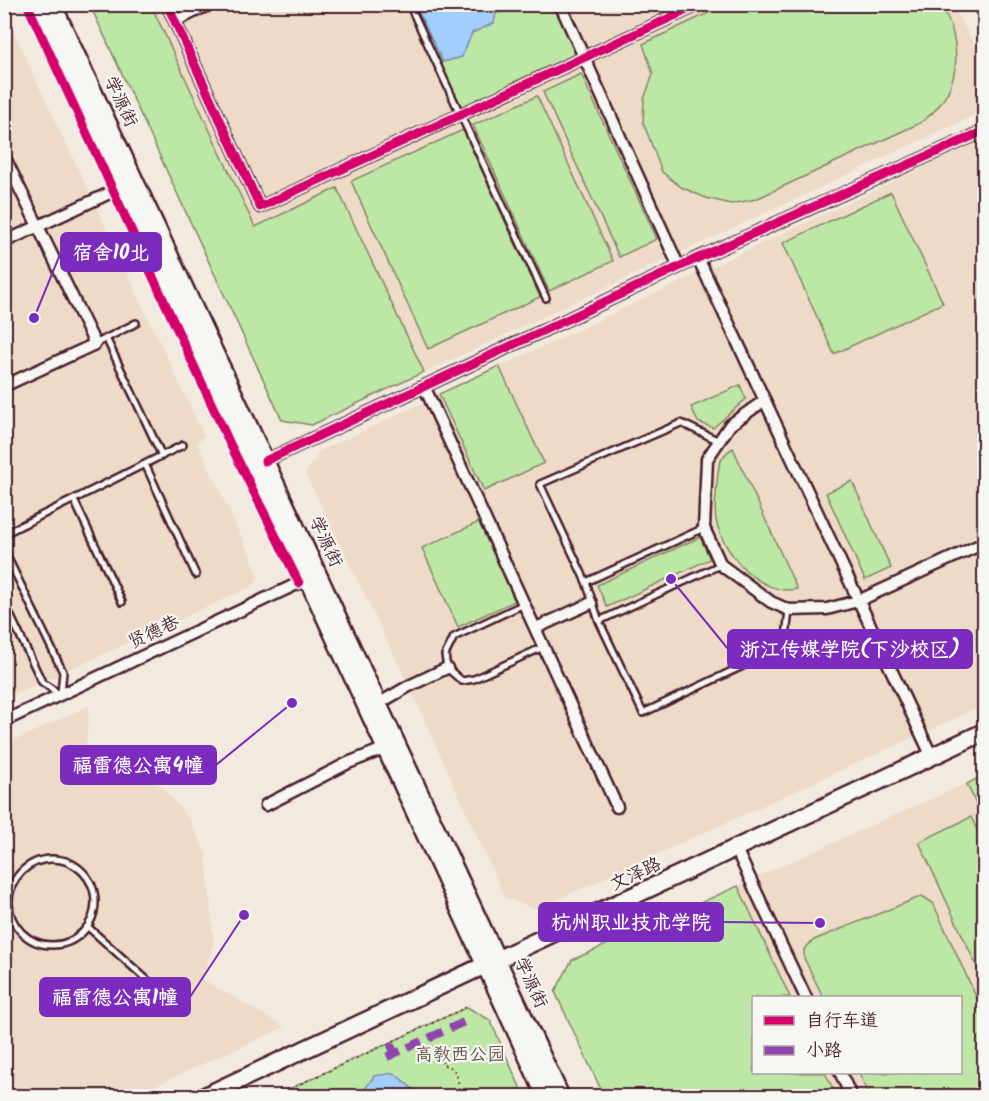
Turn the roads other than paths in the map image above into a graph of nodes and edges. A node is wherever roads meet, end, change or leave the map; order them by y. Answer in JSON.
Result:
{"nodes":[{"id":1,"x":38,"y":4,"type":"edge"},
{"id":2,"x":53,"y":4,"type":"edge"},
{"id":3,"x":167,"y":4,"type":"edge"},
{"id":4,"x":210,"y":4,"type":"edge"},
{"id":5,"x":409,"y":4,"type":"edge"},
{"id":6,"x":560,"y":4,"type":"edge"},
{"id":7,"x":700,"y":4,"type":"edge"},
{"id":8,"x":175,"y":21,"type":"junction"},
{"id":9,"x":584,"y":58,"type":"junction"},
{"id":10,"x":462,"y":115,"type":"junction"},
{"id":11,"x":984,"y":131,"type":"edge"},
{"id":12,"x":4,"y":156,"type":"edge"},
{"id":13,"x":129,"y":184,"type":"junction"},
{"id":14,"x":38,"y":226,"type":"junction"},
{"id":15,"x":4,"y":242,"type":"edge"},
{"id":16,"x":698,"y":258,"type":"junction"},
{"id":17,"x":679,"y":267,"type":"junction"},
{"id":18,"x":546,"y":298,"type":"dead end"},
{"id":19,"x":136,"y":323,"type":"dead end"},
{"id":20,"x":106,"y":338,"type":"junction"},
{"id":21,"x":95,"y":344,"type":"junction"},
{"id":22,"x":4,"y":386,"type":"edge"},
{"id":23,"x":424,"y":386,"type":"junction"},
{"id":24,"x":765,"y":400,"type":"junction"},
{"id":25,"x":717,"y":440,"type":"junction"},
{"id":26,"x":183,"y":445,"type":"dead end"},
{"id":27,"x":162,"y":456,"type":"junction"},
{"id":28,"x":265,"y":461,"type":"junction"},
{"id":29,"x":146,"y":466,"type":"junction"},
{"id":30,"x":74,"y":500,"type":"junction"},
{"id":31,"x":704,"y":528,"type":"junction"},
{"id":32,"x":4,"y":534,"type":"edge"},
{"id":33,"x":984,"y":543,"type":"edge"},
{"id":34,"x":4,"y":550,"type":"edge"},
{"id":35,"x":721,"y":565,"type":"junction"},
{"id":36,"x":196,"y":575,"type":"dead end"},
{"id":37,"x":313,"y":576,"type":"junction"},
{"id":38,"x":586,"y":582,"type":"junction"},
{"id":39,"x":858,"y":601,"type":"junction"},
{"id":40,"x":4,"y":602,"type":"edge"},
{"id":41,"x":122,"y":602,"type":"dead end"},
{"id":42,"x":591,"y":603,"type":"junction"},
{"id":43,"x":525,"y":604,"type":"junction"},
{"id":44,"x":789,"y":610,"type":"junction"},
{"id":45,"x":599,"y":621,"type":"junction"},
{"id":46,"x":536,"y":628,"type":"junction"},
{"id":47,"x":544,"y":646,"type":"junction"},
{"id":48,"x":447,"y":668,"type":"junction"},
{"id":49,"x":60,"y":695,"type":"junction"},
{"id":50,"x":378,"y":705,"type":"junction"},
{"id":51,"x":4,"y":721,"type":"edge"},
{"id":52,"x":984,"y":732,"type":"edge"},
{"id":53,"x":391,"y":746,"type":"junction"},
{"id":54,"x":932,"y":757,"type":"junction"},
{"id":55,"x":266,"y":806,"type":"dead end"},
{"id":56,"x":617,"y":807,"type":"dead end"},
{"id":57,"x":736,"y":849,"type":"junction"},
{"id":58,"x":88,"y":927,"type":"junction"},
{"id":59,"x":492,"y":964,"type":"junction"},
{"id":60,"x":155,"y":987,"type":"dead end"},
{"id":61,"x":805,"y":996,"type":"edge"},
{"id":62,"x":841,"y":1074,"type":"edge"},
{"id":63,"x":205,"y":1096,"type":"edge"},
{"id":64,"x":545,"y":1096,"type":"edge"},
{"id":65,"x":561,"y":1096,"type":"edge"},
{"id":66,"x":852,"y":1096,"type":"edge"}],
"edges":[{"from":1,"to":13,"type":"main road","name":"学源街"},
{"from":2,"to":13,"type":"main road","name":"学源街"},
{"from":3,"to":8,"type":"street"},
{"from":4,"to":8,"type":"street"},
{"from":5,"to":10,"type":"lane"},
{"from":6,"to":9,"type":"street"},
{"from":7,"to":9,"type":"street"},
{"from":8,"to":10,"type":"street"},
{"from":9,"to":10,"type":"street"},
{"from":9,"to":17,"type":"street"},
{"from":10,"to":18,"type":"lane"},
{"from":11,"to":16,"type":"street"},
{"from":12,"to":14,"type":"street"},
{"from":13,"to":14,"type":"street"},
{"from":13,"to":28,"type":"main road","name":"学源街"},
{"from":13,"to":37,"type":"main road","name":"学源街"},
{"from":14,"to":15,"type":"street"},
{"from":14,"to":21,"type":"street"},
{"from":16,"to":17,"type":"street"},
{"from":16,"to":24,"type":"street"},
{"from":17,"to":23,"type":"street"},
{"from":19,"to":20,"type":"lane"},
{"from":20,"to":21,"type":"lane"},
{"from":20,"to":27,"type":"lane"},
{"from":21,"to":22,"type":"street"},
{"from":23,"to":28,"type":"street"},
{"from":23,"to":43,"type":"street"},
{"from":24,"to":25,"type":"street"},
{"from":24,"to":39,"type":"street"},
{"from":25,"to":31,"type":"street"},
{"from":25,"to":38,"type":"lane"},
{"from":26,"to":27,"type":"lane"},
{"from":27,"to":29,"type":"lane"},
{"from":28,"to":37,"type":"main road","name":"学源街"},
{"from":29,"to":30,"type":"lane"},
{"from":29,"to":36,"type":"lane"},
{"from":30,"to":32,"type":"lane"},
{"from":30,"to":41,"type":"lane"},
{"from":31,"to":35,"type":"street"},
{"from":31,"to":38,"type":"lane"},
{"from":33,"to":39,"type":"street"},
{"from":34,"to":49,"type":"lane"},
{"from":35,"to":44,"type":"street"},
{"from":35,"to":45,"type":"lane"},
{"from":37,"to":49,"type":"street","name":"贤德巷"},
{"from":37,"to":50,"type":"main road","name":"学源街"},
{"from":37,"to":53,"type":"main road","name":"学源街"},
{"from":38,"to":42,"type":"lane"},
{"from":39,"to":44,"type":"street"},
{"from":39,"to":54,"type":"street"},
{"from":40,"to":49,"type":"lane"},
{"from":42,"to":45,"type":"lane"},
{"from":42,"to":46,"type":"street"},
{"from":43,"to":46,"type":"street"},
{"from":43,"to":48,"type":"lane"},
{"from":44,"to":45,"type":"lane"},
{"from":46,"to":47,"type":"street"},
{"from":47,"to":48,"type":"lane"},
{"from":47,"to":56,"type":"street"},
{"from":48,"to":50,"type":"street"},
{"from":49,"to":51,"type":"street","name":"贤德巷"},
{"from":50,"to":53,"type":"main road","name":"学源街"},
{"from":52,"to":54,"type":"main road","name":"文泽路"},
{"from":53,"to":55,"type":"street"},
{"from":53,"to":59,"type":"main road","name":"学源街"},
{"from":54,"to":57,"type":"main road","name":"文泽路"},
{"from":57,"to":59,"type":"main road","name":"文泽路"},
{"from":57,"to":61,"type":"street"},
{"from":58,"to":58,"type":"lane"},
{"from":58,"to":60,"type":"lane"},
{"from":59,"to":63,"type":"main road","name":"文泽路"},
{"from":59,"to":64,"type":"main road","name":"学源街"},
{"from":59,"to":65,"type":"main road","name":"学源街"},
{"from":62,"to":66,"type":"street"}]}
